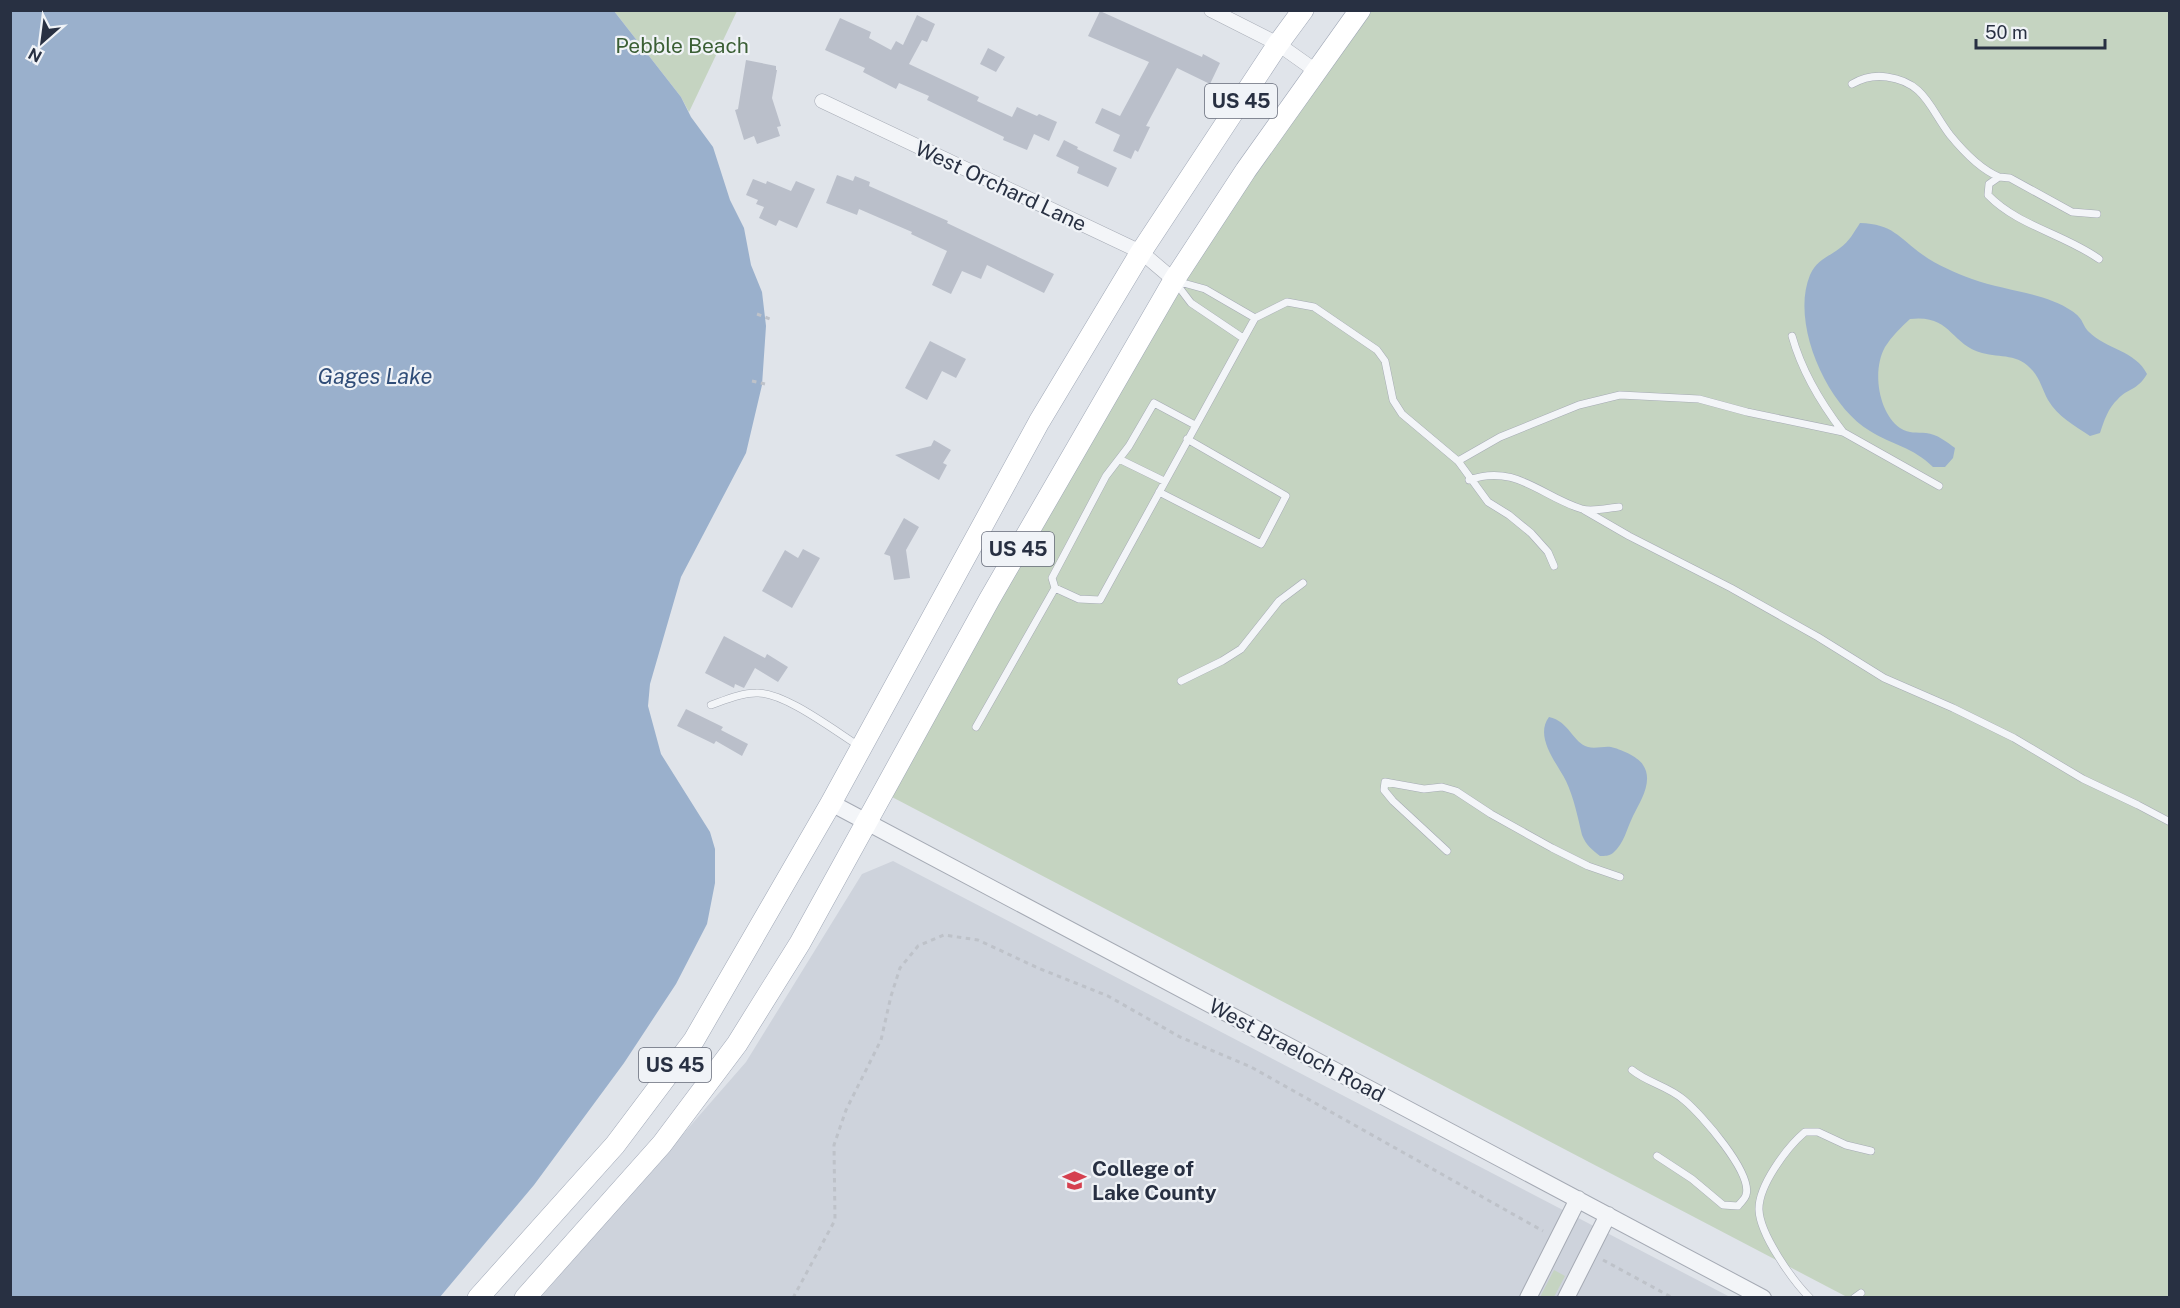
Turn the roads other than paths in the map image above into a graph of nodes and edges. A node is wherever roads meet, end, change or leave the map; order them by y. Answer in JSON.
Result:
{"nodes":[{"id":1,"x":1211,"y":10,"type":"edge"},
{"id":2,"x":1303,"y":10,"type":"edge"},
{"id":3,"x":1360,"y":10,"type":"edge"},
{"id":4,"x":1278,"y":44,"type":"junction"},
{"id":5,"x":1316,"y":71,"type":"junction"},
{"id":6,"x":1852,"y":84,"type":"dead end"},
{"id":7,"x":822,"y":101,"type":"dead end"},
{"id":8,"x":1999,"y":177,"type":"junction"},
{"id":9,"x":2097,"y":214,"type":"dead end"},
{"id":10,"x":1141,"y":252,"type":"junction"},
{"id":11,"x":2099,"y":259,"type":"dead end"},
{"id":12,"x":1174,"y":280,"type":"junction"},
{"id":13,"x":1255,"y":318,"type":"junction"},
{"id":14,"x":1791,"y":336,"type":"dead end"},
{"id":15,"x":1243,"y":338,"type":"junction"},
{"id":16,"x":1195,"y":425,"type":"junction"},
{"id":17,"x":1843,"y":432,"type":"junction"},
{"id":18,"x":1187,"y":439,"type":"junction"},
{"id":19,"x":1119,"y":459,"type":"junction"},
{"id":20,"x":1458,"y":461,"type":"junction"},
{"id":21,"x":1469,"y":480,"type":"junction"},
{"id":22,"x":1164,"y":481,"type":"junction"},
{"id":23,"x":1939,"y":486,"type":"dead end"},
{"id":24,"x":1159,"y":492,"type":"junction"},
{"id":25,"x":1619,"y":507,"type":"dead end"},
{"id":26,"x":1584,"y":510,"type":"junction"},
{"id":27,"x":1554,"y":566,"type":"dead end"},
{"id":28,"x":1303,"y":583,"type":"dead end"},
{"id":29,"x":1055,"y":588,"type":"junction"},
{"id":30,"x":1181,"y":681,"type":"dead end"},
{"id":31,"x":711,"y":705,"type":"dead end"},
{"id":32,"x":976,"y":727,"type":"dead end"},
{"id":33,"x":861,"y":748,"type":"junction"},
{"id":34,"x":831,"y":803,"type":"junction"},
{"id":35,"x":867,"y":821,"type":"junction"},
{"id":36,"x":2169,"y":822,"type":"edge"},
{"id":37,"x":1447,"y":851,"type":"dead end"},
{"id":38,"x":1620,"y":877,"type":"dead end"},
{"id":39,"x":1632,"y":1070,"type":"dead end"},
{"id":40,"x":1870,"y":1151,"type":"dead end"},
{"id":41,"x":1657,"y":1156,"type":"dead end"},
{"id":42,"x":1578,"y":1199,"type":"junction"},
{"id":43,"x":1608,"y":1215,"type":"junction"},
{"id":44,"x":478,"y":1298,"type":"edge"},
{"id":45,"x":525,"y":1298,"type":"edge"},
{"id":46,"x":1528,"y":1298,"type":"edge"},
{"id":47,"x":1566,"y":1298,"type":"edge"},
{"id":48,"x":1763,"y":1298,"type":"edge"},
{"id":49,"x":1810,"y":1298,"type":"edge"}],
"edges":[{"from":1,"to":4,"type":"street"},
{"from":2,"to":4,"type":"main road","number":"US 45"},
{"from":3,"to":5,"type":"main road","number":"US 45"},
{"from":4,"to":5,"type":"street"},
{"from":4,"to":10,"type":"main road","number":"US 45"},
{"from":5,"to":12,"type":"main road","number":"US 45"},
{"from":6,"to":8,"type":"lane"},
{"from":7,"to":10,"type":"street","name":"West Orchard Lane"},
{"from":8,"to":9,"type":"lane"},
{"from":8,"to":11,"type":"lane"},
{"from":10,"to":12,"type":"street","name":"West Orchard Lane"},
{"from":10,"to":33,"type":"main road","number":"US 45"},
{"from":12,"to":13,"type":"lane"},
{"from":12,"to":15,"type":"lane"},
{"from":12,"to":35,"type":"main road","number":"US 45"},
{"from":13,"to":15,"type":"lane"},
{"from":13,"to":20,"type":"lane"},
{"from":14,"to":17,"type":"lane"},
{"from":15,"to":16,"type":"lane"},
{"from":16,"to":18,"type":"lane"},
{"from":16,"to":19,"type":"lane"},
{"from":17,"to":20,"type":"lane"},
{"from":17,"to":23,"type":"lane"},
{"from":18,"to":22,"type":"lane"},
{"from":18,"to":24,"type":"lane"},
{"from":19,"to":22,"type":"lane"},
{"from":19,"to":29,"type":"lane"},
{"from":20,"to":21,"type":"lane"},
{"from":21,"to":26,"type":"lane"},
{"from":21,"to":27,"type":"lane"},
{"from":22,"to":24,"type":"lane"},
{"from":24,"to":29,"type":"lane"},
{"from":25,"to":26,"type":"lane"},
{"from":26,"to":36,"type":"lane"},
{"from":28,"to":30,"type":"lane"},
{"from":29,"to":32,"type":"lane"},
{"from":31,"to":33,"type":"lane"},
{"from":33,"to":34,"type":"main road","number":"US 45"},
{"from":34,"to":35,"type":"street","name":"West Braeloch Road"},
{"from":34,"to":44,"type":"main road","number":"US 45"},
{"from":35,"to":42,"type":"street","name":"West Braeloch Road"},
{"from":35,"to":45,"type":"main road","number":"US 45"},
{"from":37,"to":38,"type":"lane"},
{"from":39,"to":41,"type":"lane"},
{"from":40,"to":49,"type":"lane"},
{"from":42,"to":43,"type":"street","name":"West Braeloch Road"},
{"from":42,"to":46,"type":"street"},
{"from":43,"to":47,"type":"street"},
{"from":43,"to":48,"type":"street","name":"West Braeloch Road"}]}
